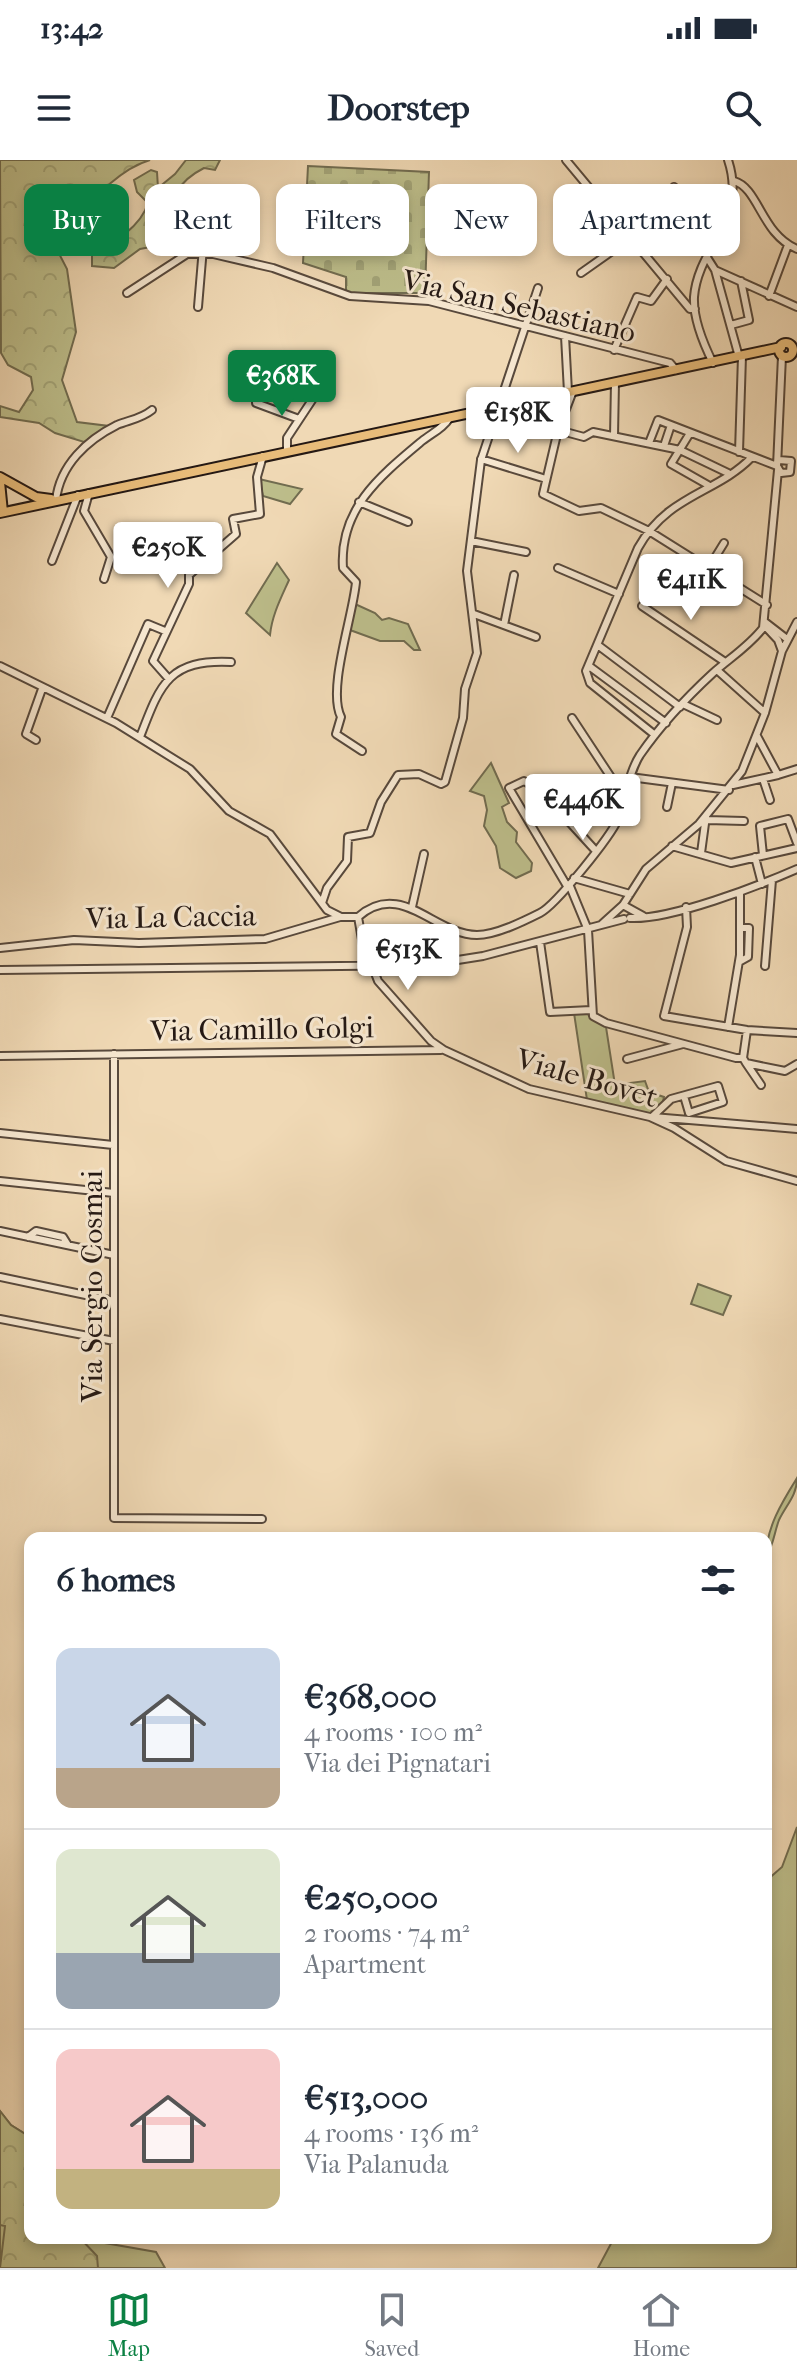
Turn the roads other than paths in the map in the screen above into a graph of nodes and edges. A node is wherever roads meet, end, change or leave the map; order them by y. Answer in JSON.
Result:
{"nodes":[{"id":1,"x":566,"y":160,"type":"edge"},
{"id":2,"x":728,"y":160,"type":"edge"},
{"id":3,"x":734,"y":181,"type":"junction"},
{"id":4,"x":587,"y":184,"type":"edge"},
{"id":5,"x":733,"y":184,"type":"edge"},
{"id":6,"x":788,"y":245,"type":"junction"},
{"id":7,"x":797,"y":249,"type":"edge"},
{"id":8,"x":183,"y":256,"type":"edge"},
{"id":9,"x":201,"y":256,"type":"edge"},
{"id":10,"x":216,"y":256,"type":"edge"},
{"id":11,"x":605,"y":256,"type":"edge"},
{"id":12,"x":648,"y":256,"type":"edge"},
{"id":13,"x":709,"y":256,"type":"edge"},
{"id":14,"x":708,"y":259,"type":"junction"},
{"id":15,"x":715,"y":270,"type":"junction"},
{"id":16,"x":581,"y":273,"type":"dead end"},
{"id":17,"x":667,"y":279,"type":"junction"},
{"id":18,"x":741,"y":281,"type":"junction"},
{"id":19,"x":538,"y":288,"type":"dead end"},
{"id":20,"x":127,"y":293,"type":"dead end"},
{"id":21,"x":769,"y":296,"type":"junction"},
{"id":22,"x":797,"y":296,"type":"edge"},
{"id":23,"x":794,"y":306,"type":"edge"},
{"id":24,"x":198,"y":307,"type":"dead end"},
{"id":25,"x":695,"y":309,"type":"junction"},
{"id":26,"x":731,"y":325,"type":"junction"},
{"id":27,"x":526,"y":326,"type":"junction"},
{"id":28,"x":565,"y":336,"type":"junction"},
{"id":29,"x":614,"y":350,"type":"junction"},
{"id":30,"x":788,"y":350,"type":"edge"},
{"id":31,"x":741,"y":356,"type":"junction"},
{"id":32,"x":713,"y":363,"type":"junction"},
{"id":33,"x":676,"y":370,"type":"junction"},
{"id":34,"x":615,"y":382,"type":"junction"},
{"id":35,"x":570,"y":391,"type":"junction"},
{"id":36,"x":256,"y":393,"type":"dead end"},
{"id":37,"x":316,"y":394,"type":"dead end"},
{"id":38,"x":501,"y":405,"type":"junction"},
{"id":39,"x":152,"y":410,"type":"dead end"},
{"id":40,"x":450,"y":417,"type":"junction"},
{"id":41,"x":299,"y":419,"type":"junction"},
{"id":42,"x":671,"y":425,"type":"junction"},
{"id":43,"x":558,"y":430,"type":"junction"},
{"id":44,"x":690,"y":433,"type":"junction"},
{"id":45,"x":614,"y":436,"type":"junction"},
{"id":46,"x":649,"y":443,"type":"junction"},
{"id":47,"x":664,"y":446,"type":"junction"},
{"id":48,"x":678,"y":449,"type":"junction"},
{"id":49,"x":287,"y":451,"type":"junction"},
{"id":50,"x":739,"y":452,"type":"junction"},
{"id":51,"x":263,"y":456,"type":"junction"},
{"id":52,"x":752,"y":457,"type":"junction"},
{"id":53,"x":481,"y":459,"type":"junction"},
{"id":54,"x":783,"y":466,"type":"junction"},
{"id":55,"x":728,"y":473,"type":"junction"},
{"id":56,"x":797,"y":477,"type":"edge"},
{"id":57,"x":0,"y":479,"type":"edge"},
{"id":58,"x":546,"y":479,"type":"junction"},
{"id":59,"x":708,"y":485,"type":"junction"},
{"id":60,"x":18,"y":489,"type":"junction"},
{"id":61,"x":89,"y":493,"type":"junction"},
{"id":62,"x":78,"y":495,"type":"junction"},
{"id":63,"x":56,"y":500,"type":"junction"},
{"id":64,"x":359,"y":502,"type":"junction"},
{"id":65,"x":3,"y":508,"type":"edge"},
{"id":66,"x":408,"y":522,"type":"dead end"},
{"id":67,"x":649,"y":531,"type":"junction"},
{"id":68,"x":471,"y":541,"type":"junction"},
{"id":69,"x":724,"y":543,"type":"dead end"},
{"id":70,"x":526,"y":552,"type":"dead end"},
{"id":71,"x":52,"y":561,"type":"dead end"},
{"id":72,"x":558,"y":568,"type":"dead end"},
{"id":73,"x":708,"y":569,"type":"junction"},
{"id":74,"x":514,"y":575,"type":"dead end"},
{"id":75,"x":104,"y":579,"type":"dead end"},
{"id":76,"x":619,"y":594,"type":"junction"},
{"id":77,"x":642,"y":606,"type":"dead end"},
{"id":78,"x":767,"y":609,"type":"junction"},
{"id":79,"x":474,"y":614,"type":"junction"},
{"id":80,"x":504,"y":625,"type":"junction"},
{"id":81,"x":767,"y":625,"type":"junction"},
{"id":82,"x":795,"y":625,"type":"edge"},
{"id":83,"x":780,"y":630,"type":"junction"},
{"id":84,"x":165,"y":631,"type":"junction"},
{"id":85,"x":536,"y":637,"type":"dead end"},
{"id":86,"x":784,"y":640,"type":"junction"},
{"id":87,"x":599,"y":646,"type":"junction"},
{"id":88,"x":231,"y":662,"type":"dead end"},
{"id":89,"x":725,"y":662,"type":"junction"},
{"id":90,"x":0,"y":666,"type":"edge"},
{"id":91,"x":589,"y":666,"type":"junction"},
{"id":92,"x":717,"y":670,"type":"junction"},
{"id":93,"x":168,"y":678,"type":"junction"},
{"id":94,"x":42,"y":689,"type":"junction"},
{"id":95,"x":681,"y":706,"type":"junction"},
{"id":96,"x":765,"y":713,"type":"junction"},
{"id":97,"x":107,"y":718,"type":"junction"},
{"id":98,"x":572,"y":718,"type":"dead end"},
{"id":99,"x":717,"y":720,"type":"dead end"},
{"id":100,"x":666,"y":723,"type":"junction"},
{"id":101,"x":655,"y":735,"type":"junction"},
{"id":102,"x":757,"y":736,"type":"junction"},
{"id":103,"x":140,"y":737,"type":"junction"},
{"id":104,"x":36,"y":740,"type":"dead end"},
{"id":105,"x":362,"y":751,"type":"dead end"},
{"id":106,"x":797,"y":769,"type":"edge"},
{"id":107,"x":778,"y":775,"type":"junction"},
{"id":108,"x":630,"y":777,"type":"junction"},
{"id":109,"x":763,"y":779,"type":"junction"},
{"id":110,"x":672,"y":783,"type":"junction"},
{"id":111,"x":731,"y":787,"type":"junction"},
{"id":112,"x":624,"y":797,"type":"junction"},
{"id":113,"x":770,"y":800,"type":"dead end"},
{"id":114,"x":667,"y":807,"type":"dead end"},
{"id":115,"x":706,"y":818,"type":"junction"},
{"id":116,"x":744,"y":821,"type":"dead end"},
{"id":117,"x":797,"y":845,"type":"edge"},
{"id":118,"x":672,"y":846,"type":"junction"},
{"id":119,"x":595,"y":850,"type":"junction"},
{"id":120,"x":701,"y":853,"type":"junction"},
{"id":121,"x":424,"y":854,"type":"dead end"},
{"id":122,"x":759,"y":856,"type":"junction"},
{"id":123,"x":797,"y":869,"type":"edge"},
{"id":124,"x":772,"y":880,"type":"junction"},
{"id":125,"x":570,"y":883,"type":"junction"},
{"id":126,"x":762,"y":884,"type":"junction"},
{"id":127,"x":632,"y":891,"type":"junction"},
{"id":128,"x":740,"y":892,"type":"junction"},
{"id":129,"x":322,"y":903,"type":"junction"},
{"id":130,"x":412,"y":907,"type":"junction"},
{"id":131,"x":686,"y":907,"type":"junction"},
{"id":132,"x":621,"y":908,"type":"junction"},
{"id":133,"x":632,"y":908,"type":"junction"},
{"id":134,"x":341,"y":917,"type":"junction"},
{"id":135,"x":358,"y":917,"type":"junction"},
{"id":136,"x":646,"y":917,"type":"junction"},
{"id":137,"x":627,"y":918,"type":"junction"},
{"id":138,"x":600,"y":926,"type":"junction"},
{"id":139,"x":588,"y":930,"type":"junction"},
{"id":140,"x":540,"y":942,"type":"junction"},
{"id":141,"x":0,"y":948,"type":"edge"},
{"id":142,"x":765,"y":966,"type":"dead end"},
{"id":143,"x":370,"y":968,"type":"junction"},
{"id":144,"x":0,"y":970,"type":"edge"},
{"id":145,"x":591,"y":1010,"type":"junction"},
{"id":146,"x":420,"y":1027,"type":"junction"},
{"id":147,"x":728,"y":1027,"type":"junction"},
{"id":148,"x":747,"y":1030,"type":"junction"},
{"id":149,"x":797,"y":1033,"type":"edge"},
{"id":150,"x":683,"y":1044,"type":"junction"},
{"id":151,"x":411,"y":1049,"type":"junction"},
{"id":152,"x":444,"y":1050,"type":"junction"},
{"id":153,"x":114,"y":1054,"type":"junction"},
{"id":154,"x":0,"y":1056,"type":"edge"},
{"id":155,"x":627,"y":1059,"type":"dead end"},
{"id":156,"x":744,"y":1061,"type":"junction"},
{"id":157,"x":797,"y":1064,"type":"edge"},
{"id":158,"x":761,"y":1085,"type":"dead end"},
{"id":159,"x":684,"y":1096,"type":"junction"},
{"id":160,"x":666,"y":1102,"type":"junction"},
{"id":161,"x":650,"y":1117,"type":"junction"},
{"id":162,"x":669,"y":1118,"type":"junction"},
{"id":163,"x":685,"y":1119,"type":"junction"},
{"id":164,"x":674,"y":1128,"type":"junction"},
{"id":165,"x":797,"y":1129,"type":"edge"},
{"id":166,"x":0,"y":1133,"type":"edge"},
{"id":167,"x":113,"y":1145,"type":"junction"},
{"id":168,"x":0,"y":1181,"type":"edge"},
{"id":169,"x":797,"y":1181,"type":"edge"},
{"id":170,"x":114,"y":1193,"type":"junction"},
{"id":171,"x":0,"y":1231,"type":"edge"},
{"id":172,"x":114,"y":1255,"type":"junction"},
{"id":173,"x":0,"y":1277,"type":"edge"},
{"id":174,"x":114,"y":1301,"type":"junction"},
{"id":175,"x":0,"y":1319,"type":"edge"},
{"id":176,"x":114,"y":1341,"type":"junction"},
{"id":177,"x":262,"y":1519,"type":"dead end"}],
"edges":[{"from":1,"to":4,"type":"street"},
{"from":2,"to":3,"type":"street"},
{"from":3,"to":5,"type":"street"},
{"from":3,"to":6,"type":"street"},
{"from":6,"to":7,"type":"street"},
{"from":6,"to":21,"type":"street"},
{"from":8,"to":20,"type":"street","name":"Via San Sebastiano"},
{"from":9,"to":24,"type":"street"},
{"from":10,"to":27,"type":"street","name":"Via San Sebastiano"},
{"from":11,"to":16,"type":"street"},
{"from":12,"to":17,"type":"street"},
{"from":13,"to":14,"type":"street"},
{"from":14,"to":15,"type":"street"},
{"from":14,"to":25,"type":"street"},
{"from":15,"to":18,"type":"street"},
{"from":15,"to":26,"type":"street"},
{"from":17,"to":25,"type":"street"},
{"from":17,"to":29,"type":"street"},
{"from":18,"to":21,"type":"street"},
{"from":18,"to":26,"type":"street"},
{"from":19,"to":27,"type":"street"},
{"from":21,"to":23,"type":"street"},
{"from":22,"to":23,"type":"street"},
{"from":25,"to":32,"type":"street"},
{"from":26,"to":31,"type":"street"},
{"from":27,"to":28,"type":"street","name":"Via San Sebastiano"},
{"from":27,"to":38,"type":"street"},
{"from":28,"to":29,"type":"street","name":"Via San Sebastiano"},
{"from":28,"to":35,"type":"street"},
{"from":29,"to":33,"type":"street","name":"Via San Sebastiano"},
{"from":30,"to":31,"type":"main road"},
{"from":30,"to":54,"type":"street"},
{"from":31,"to":32,"type":"main road"},
{"from":31,"to":50,"type":"street"},
{"from":32,"to":33,"type":"main road"},
{"from":33,"to":34,"type":"main road"},
{"from":34,"to":35,"type":"main road"},
{"from":34,"to":45,"type":"street"},
{"from":35,"to":38,"type":"main road"},
{"from":35,"to":43,"type":"street"},
{"from":36,"to":41,"type":"street"},
{"from":37,"to":41,"type":"street"},
{"from":38,"to":40,"type":"main road"},
{"from":38,"to":53,"type":"street"},
{"from":39,"to":63,"type":"street"},
{"from":40,"to":49,"type":"main road"},
{"from":40,"to":64,"type":"street"},
{"from":41,"to":49,"type":"street"},
{"from":42,"to":44,"type":"street"},
{"from":42,"to":46,"type":"street"},
{"from":42,"to":47,"type":"street"},
{"from":43,"to":45,"type":"street"},
{"from":43,"to":58,"type":"street"},
{"from":44,"to":48,"type":"street"},
{"from":44,"to":50,"type":"street"},
{"from":45,"to":46,"type":"street"},
{"from":46,"to":47,"type":"street"},
{"from":47,"to":48,"type":"street"},
{"from":48,"to":55,"type":"street"},
{"from":48,"to":59,"type":"street"},
{"from":49,"to":51,"type":"main road"},
{"from":50,"to":52,"type":"street"},
{"from":51,"to":61,"type":"main road"},
{"from":51,"to":84,"type":"street"},
{"from":52,"to":54,"type":"street"},
{"from":52,"to":55,"type":"street"},
{"from":53,"to":58,"type":"street"},
{"from":53,"to":68,"type":"street"},
{"from":54,"to":56,"type":"street"},
{"from":54,"to":78,"type":"street"},
{"from":55,"to":59,"type":"street"},
{"from":57,"to":60,"type":"main road"},
{"from":57,"to":65,"type":"main road"},
{"from":58,"to":67,"type":"street"},
{"from":59,"to":67,"type":"street"},
{"from":60,"to":63,"type":"main road"},
{"from":60,"to":65,"type":"main road"},
{"from":60,"to":65,"type":"main road"},
{"from":61,"to":62,"type":"main road"},
{"from":61,"to":75,"type":"street"},
{"from":62,"to":63,"type":"main road"},
{"from":62,"to":71,"type":"street"},
{"from":63,"to":65,"type":"main road"},
{"from":64,"to":66,"type":"street"},
{"from":64,"to":105,"type":"street"},
{"from":67,"to":73,"type":"street"},
{"from":67,"to":76,"type":"street"},
{"from":68,"to":70,"type":"street"},
{"from":68,"to":79,"type":"street"},
{"from":69,"to":73,"type":"street"},
{"from":72,"to":76,"type":"street"},
{"from":73,"to":78,"type":"street"},
{"from":74,"to":80,"type":"street"},
{"from":76,"to":87,"type":"street"},
{"from":77,"to":89,"type":"street"},
{"from":78,"to":81,"type":"street"},
{"from":79,"to":80,"type":"street"},
{"from":79,"to":129,"type":"street"},
{"from":80,"to":85,"type":"street"},
{"from":81,"to":83,"type":"street"},
{"from":81,"to":86,"type":"street"},
{"from":81,"to":89,"type":"street"},
{"from":82,"to":83,"type":"street"},
{"from":82,"to":86,"type":"street"},
{"from":83,"to":86,"type":"street"},
{"from":84,"to":93,"type":"street"},
{"from":84,"to":97,"type":"street"},
{"from":86,"to":96,"type":"street"},
{"from":87,"to":91,"type":"street"},
{"from":87,"to":95,"type":"street"},
{"from":88,"to":93,"type":"street"},
{"from":89,"to":92,"type":"street"},
{"from":90,"to":94,"type":"street"},
{"from":91,"to":100,"type":"street"},
{"from":91,"to":101,"type":"street"},
{"from":92,"to":95,"type":"street"},
{"from":92,"to":96,"type":"street"},
{"from":93,"to":103,"type":"street"},
{"from":94,"to":97,"type":"street"},
{"from":94,"to":104,"type":"street"},
{"from":95,"to":99,"type":"street"},
{"from":95,"to":100,"type":"street"},
{"from":96,"to":102,"type":"street"},
{"from":97,"to":103,"type":"street"},
{"from":98,"to":112,"type":"street"},
{"from":100,"to":101,"type":"street"},
{"from":101,"to":108,"type":"street"},
{"from":102,"to":107,"type":"street"},
{"from":102,"to":111,"type":"street"},
{"from":103,"to":129,"type":"street"},
{"from":106,"to":107,"type":"street"},
{"from":107,"to":109,"type":"street"},
{"from":108,"to":110,"type":"street"},
{"from":108,"to":112,"type":"street"},
{"from":109,"to":111,"type":"street"},
{"from":109,"to":113,"type":"street"},
{"from":110,"to":111,"type":"street"},
{"from":110,"to":114,"type":"street"},
{"from":111,"to":115,"type":"street"},
{"from":112,"to":119,"type":"street"},
{"from":115,"to":116,"type":"street"},
{"from":115,"to":118,"type":"street"},
{"from":115,"to":120,"type":"street"},
{"from":117,"to":122,"type":"street"},
{"from":117,"to":122,"type":"street"},
{"from":118,"to":120,"type":"street"},
{"from":118,"to":127,"type":"street"},
{"from":119,"to":125,"type":"street"},
{"from":119,"to":125,"type":"street"},
{"from":120,"to":122,"type":"street"},
{"from":121,"to":130,"type":"street"},
{"from":122,"to":126,"type":"street"},
{"from":123,"to":124,"type":"street"},
{"from":124,"to":126,"type":"street"},
{"from":124,"to":142,"type":"street"},
{"from":125,"to":127,"type":"street"},
{"from":125,"to":130,"type":"street"},
{"from":125,"to":139,"type":"street"},
{"from":126,"to":128,"type":"street"},
{"from":127,"to":132,"type":"street"},
{"from":127,"to":133,"type":"street"},
{"from":128,"to":131,"type":"street"},
{"from":128,"to":147,"type":"street"},
{"from":129,"to":134,"type":"street"},
{"from":130,"to":135,"type":"street","name":"Via La Caccia"},
{"from":131,"to":136,"type":"street"},
{"from":131,"to":147,"type":"street"},
{"from":132,"to":133,"type":"street"},
{"from":132,"to":137,"type":"street"},
{"from":132,"to":138,"type":"street"},
{"from":133,"to":136,"type":"street"},
{"from":133,"to":137,"type":"street"},
{"from":134,"to":135,"type":"street","name":"Via La Caccia"},
{"from":134,"to":141,"type":"street","name":"Via La Caccia"},
{"from":135,"to":143,"type":"street"},
{"from":136,"to":137,"type":"street"},
{"from":137,"to":138,"type":"street"},
{"from":138,"to":139,"type":"street"},
{"from":139,"to":140,"type":"street"},
{"from":139,"to":145,"type":"street"},
{"from":140,"to":143,"type":"street"},
{"from":140,"to":145,"type":"street"},
{"from":143,"to":144,"type":"street"},
{"from":143,"to":146,"type":"street"},
{"from":145,"to":150,"type":"street"},
{"from":146,"to":151,"type":"street"},
{"from":146,"to":152,"type":"street"},
{"from":147,"to":148,"type":"street"},
{"from":148,"to":149,"type":"street"},
{"from":148,"to":156,"type":"street"},
{"from":150,"to":155,"type":"street"},
{"from":150,"to":156,"type":"street"},
{"from":151,"to":152,"type":"street","name":"Via Camillo Golgi"},
{"from":151,"to":153,"type":"street","name":"Via Camillo Golgi"},
{"from":152,"to":161,"type":"street","name":"Viale Bovet"},
{"from":153,"to":154,"type":"street","name":"Via Camillo Golgi"},
{"from":153,"to":167,"type":"street","name":"Via Sergio Cosmai"},
{"from":156,"to":157,"type":"street"},
{"from":156,"to":158,"type":"street"},
{"from":159,"to":159,"type":"street"},
{"from":159,"to":160,"type":"street"},
{"from":160,"to":161,"type":"street"},
{"from":160,"to":162,"type":"street"},
{"from":161,"to":162,"type":"street"},
{"from":161,"to":164,"type":"street","name":"Viale Bovet"},
{"from":162,"to":163,"type":"street"},
{"from":163,"to":164,"type":"street"},
{"from":163,"to":165,"type":"street"},
{"from":164,"to":169,"type":"street","name":"Viale Bovet"},
{"from":166,"to":167,"type":"street"},
{"from":167,"to":170,"type":"street","name":"Via Sergio Cosmai"},
{"from":168,"to":170,"type":"street"},
{"from":170,"to":172,"type":"street","name":"Via Sergio Cosmai"},
{"from":171,"to":172,"type":"street"},
{"from":172,"to":174,"type":"street","name":"Via Sergio Cosmai"},
{"from":173,"to":174,"type":"street"},
{"from":174,"to":176,"type":"street","name":"Via Sergio Cosmai"},
{"from":175,"to":176,"type":"street"},
{"from":176,"to":177,"type":"street","name":"Via Sergio Cosmai"}]}
